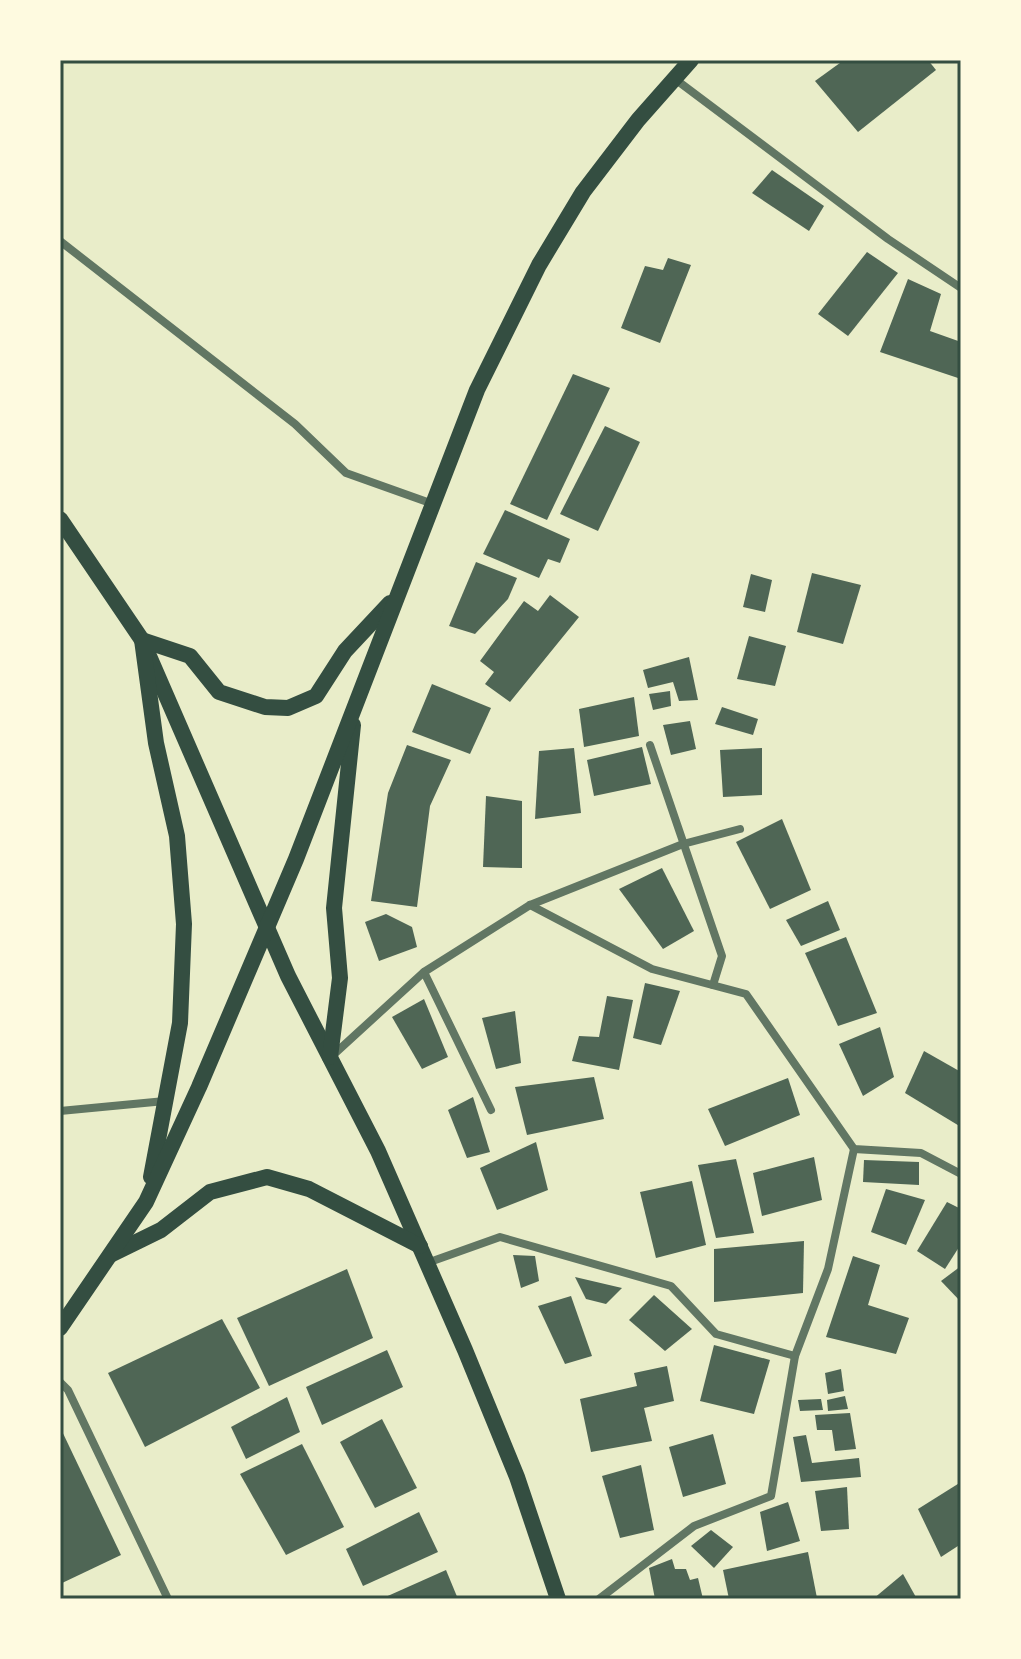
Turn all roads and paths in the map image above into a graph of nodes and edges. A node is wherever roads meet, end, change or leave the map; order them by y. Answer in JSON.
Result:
{"nodes":[{"id":1,"x":691,"y":60,"type":"edge"},
{"id":2,"x":675,"y":79,"type":"junction"},
{"id":3,"x":60,"y":241,"type":"edge"},
{"id":4,"x":961,"y":288,"type":"edge"},
{"id":5,"x":433,"y":504,"type":"junction"},
{"id":6,"x":60,"y":519,"type":"edge"},
{"id":7,"x":398,"y":594,"type":"junction"},
{"id":8,"x":142,"y":640,"type":"junction"},
{"id":9,"x":355,"y":703,"type":"junction"},
{"id":10,"x":650,"y":745,"type":"dead end"},
{"id":11,"x":740,"y":829,"type":"dead end"},
{"id":12,"x":683,"y":844,"type":"junction"},
{"id":13,"x":530,"y":905,"type":"junction"},
{"id":14,"x":268,"y":926,"type":"junction"},
{"id":15,"x":424,"y":972,"type":"junction"},
{"id":16,"x":713,"y":985,"type":"junction"},
{"id":17,"x":330,"y":1057,"type":"junction"},
{"id":18,"x":165,"y":1101,"type":"junction"},
{"id":19,"x":491,"y":1110,"type":"dead end"},
{"id":20,"x":60,"y":1111,"type":"edge"},
{"id":21,"x":854,"y":1149,"type":"junction"},
{"id":22,"x":961,"y":1174,"type":"edge"},
{"id":23,"x":146,"y":1202,"type":"junction"},
{"id":24,"x":420,"y":1246,"type":"junction"},
{"id":25,"x":110,"y":1255,"type":"junction"},
{"id":26,"x":427,"y":1263,"type":"junction"},
{"id":27,"x":60,"y":1328,"type":"edge"},
{"id":28,"x":795,"y":1356,"type":"junction"},
{"id":29,"x":60,"y":1382,"type":"edge"},
{"id":30,"x":168,"y":1599,"type":"edge"},
{"id":31,"x":558,"y":1599,"type":"edge"},
{"id":32,"x":599,"y":1599,"type":"edge"}],
"edges":[{"from":1,"to":2,"type":"main road"},
{"from":2,"to":4,"type":"street"},
{"from":2,"to":5,"type":"main road"},
{"from":3,"to":5,"type":"street"},
{"from":5,"to":7,"type":"main road"},
{"from":6,"to":8,"type":"main road"},
{"from":7,"to":8,"type":"main road"},
{"from":7,"to":9,"type":"main road"},
{"from":8,"to":14,"type":"main road"},
{"from":8,"to":18,"type":"main road"},
{"from":9,"to":14,"type":"main road"},
{"from":9,"to":17,"type":"main road"},
{"from":10,"to":12,"type":"street"},
{"from":11,"to":12,"type":"street"},
{"from":12,"to":13,"type":"street"},
{"from":12,"to":16,"type":"street"},
{"from":13,"to":15,"type":"street"},
{"from":13,"to":16,"type":"street"},
{"from":14,"to":17,"type":"main road"},
{"from":14,"to":23,"type":"main road"},
{"from":15,"to":17,"type":"street"},
{"from":15,"to":19,"type":"street"},
{"from":16,"to":21,"type":"street"},
{"from":17,"to":24,"type":"main road"},
{"from":18,"to":20,"type":"street"},
{"from":18,"to":23,"type":"main road"},
{"from":21,"to":22,"type":"street"},
{"from":21,"to":28,"type":"street"},
{"from":23,"to":25,"type":"main road"},
{"from":24,"to":25,"type":"main road"},
{"from":24,"to":26,"type":"main road"},
{"from":25,"to":27,"type":"main road"},
{"from":26,"to":28,"type":"street"},
{"from":26,"to":31,"type":"main road"},
{"from":28,"to":32,"type":"street"},
{"from":29,"to":30,"type":"street"}]}
